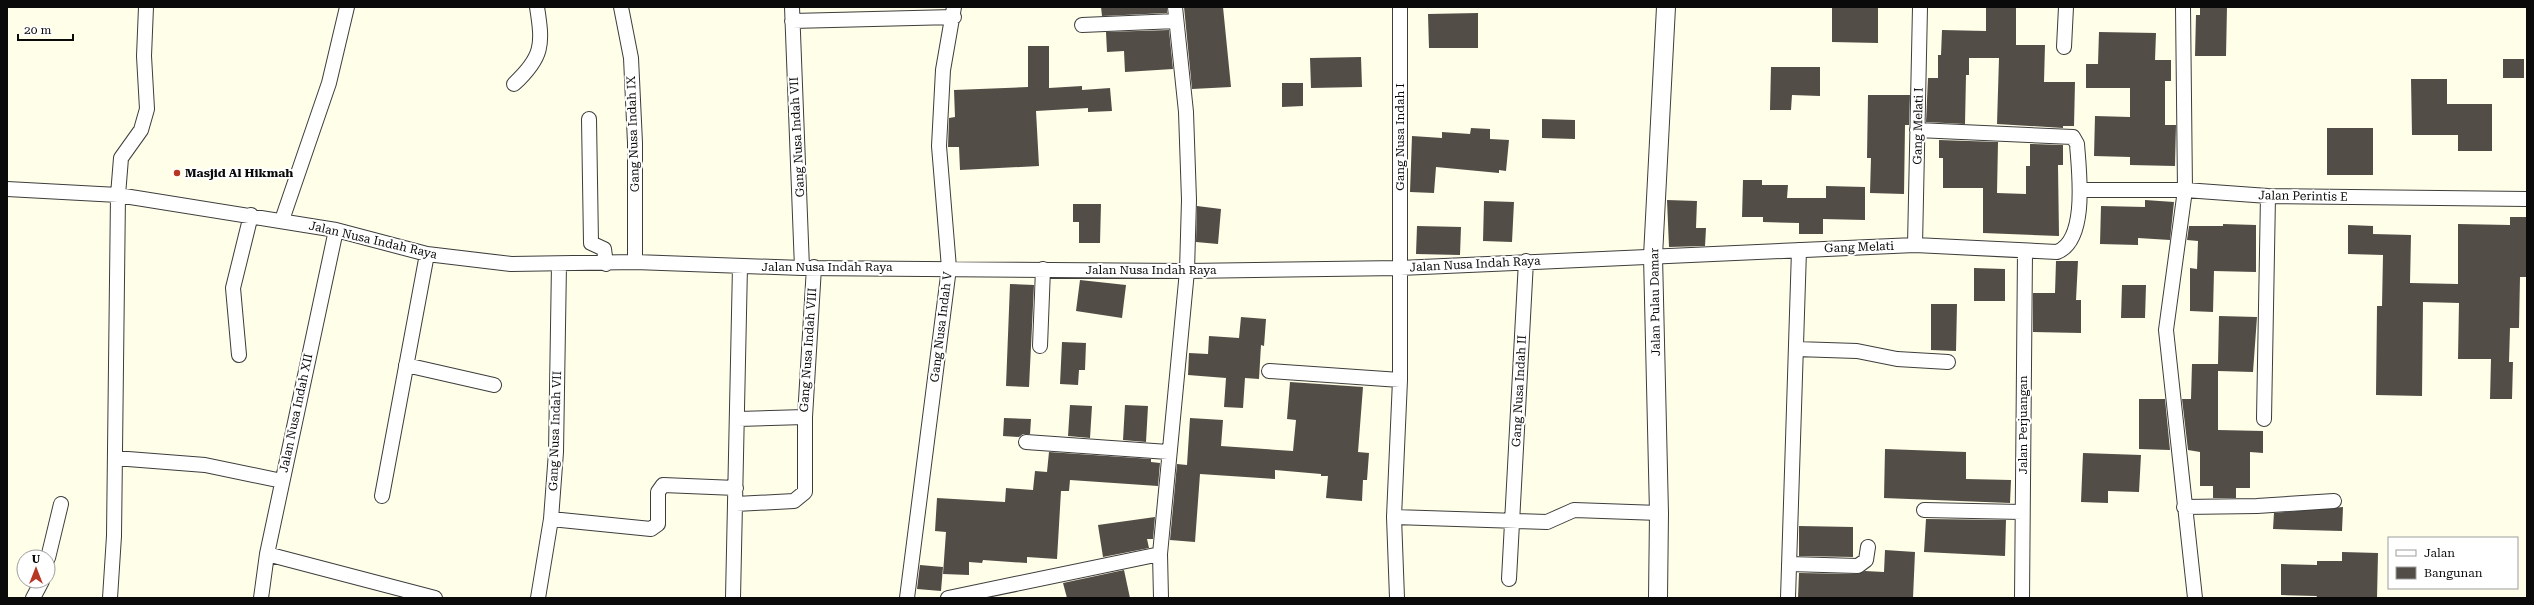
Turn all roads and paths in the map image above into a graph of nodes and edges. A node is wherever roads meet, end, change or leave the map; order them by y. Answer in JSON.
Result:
{"nodes":[{"id":1,"x":146,"y":7,"type":"edge"},
{"id":2,"x":347,"y":7,"type":"edge"},
{"id":3,"x":537,"y":7,"type":"edge"},
{"id":4,"x":621,"y":7,"type":"edge"},
{"id":5,"x":792,"y":7,"type":"edge"},
{"id":6,"x":1175,"y":7,"type":"edge"},
{"id":7,"x":1400,"y":7,"type":"edge"},
{"id":8,"x":1666,"y":7,"type":"edge"},
{"id":9,"x":1920,"y":7,"type":"edge"},
{"id":10,"x":2066,"y":7,"type":"edge"},
{"id":11,"x":2184,"y":7,"type":"edge"},
{"id":12,"x":954,"y":12,"type":"edge"},
{"id":13,"x":792,"y":22,"type":"junction"},
{"id":14,"x":1176,"y":22,"type":"junction"},
{"id":15,"x":1082,"y":25,"type":"dead end"},
{"id":16,"x":2064,"y":47,"type":"dead end"},
{"id":17,"x":514,"y":84,"type":"dead end"},
{"id":18,"x":589,"y":119,"type":"dead end"},
{"id":19,"x":1917,"y":130,"type":"junction"},
{"id":20,"x":7,"y":189,"type":"edge"},
{"id":21,"x":2080,"y":190,"type":"junction"},
{"id":22,"x":2185,"y":190,"type":"junction"},
{"id":23,"x":118,"y":195,"type":"junction"},
{"id":24,"x":2268,"y":196,"type":"junction"},
{"id":25,"x":2527,"y":199,"type":"edge"},
{"id":26,"x":251,"y":215,"type":"junction"},
{"id":27,"x":282,"y":220,"type":"junction"},
{"id":28,"x":336,"y":230,"type":"junction"},
{"id":29,"x":1915,"y":245,"type":"junction"},
{"id":30,"x":1799,"y":250,"type":"junction"},
{"id":31,"x":2025,"y":251,"type":"junction"},
{"id":32,"x":427,"y":254,"type":"junction"},
{"id":33,"x":1653,"y":256,"type":"junction"},
{"id":34,"x":1526,"y":261,"type":"junction"},
{"id":35,"x":635,"y":262,"type":"junction"},
{"id":36,"x":559,"y":264,"type":"junction"},
{"id":37,"x":606,"y":264,"type":"junction"},
{"id":38,"x":740,"y":266,"type":"junction"},
{"id":39,"x":808,"y":267,"type":"junction"},
{"id":40,"x":949,"y":268,"type":"junction"},
{"id":41,"x":1400,"y":268,"type":"junction"},
{"id":42,"x":1043,"y":269,"type":"junction"},
{"id":43,"x":1187,"y":271,"type":"junction"},
{"id":44,"x":1040,"y":346,"type":"dead end"},
{"id":45,"x":1796,"y":349,"type":"junction"},
{"id":46,"x":239,"y":355,"type":"dead end"},
{"id":47,"x":1948,"y":362,"type":"dead end"},
{"id":48,"x":406,"y":365,"type":"junction"},
{"id":49,"x":1269,"y":371,"type":"dead end"},
{"id":50,"x":1400,"y":380,"type":"junction"},
{"id":51,"x":494,"y":385,"type":"dead end"},
{"id":52,"x":805,"y":417,"type":"junction"},
{"id":53,"x":2264,"y":419,"type":"dead end"},
{"id":54,"x":738,"y":420,"type":"junction"},
{"id":55,"x":1026,"y":442,"type":"dead end"},
{"id":56,"x":1168,"y":452,"type":"junction"},
{"id":57,"x":115,"y":458,"type":"junction"},
{"id":58,"x":282,"y":481,"type":"junction"},
{"id":59,"x":736,"y":488,"type":"junction"},
{"id":60,"x":382,"y":496,"type":"dead end"},
{"id":61,"x":2334,"y":501,"type":"dead end"},
{"id":62,"x":61,"y":504,"type":"dead end"},
{"id":63,"x":736,"y":504,"type":"junction"},
{"id":64,"x":2184,"y":507,"type":"junction"},
{"id":65,"x":1924,"y":510,"type":"dead end"},
{"id":66,"x":2022,"y":512,"type":"junction"},
{"id":67,"x":1659,"y":513,"type":"junction"},
{"id":68,"x":1394,"y":517,"type":"junction"},
{"id":69,"x":551,"y":519,"type":"junction"},
{"id":70,"x":1511,"y":520,"type":"junction"},
{"id":71,"x":1868,"y":547,"type":"dead end"},
{"id":72,"x":50,"y":549,"type":"edge"},
{"id":73,"x":267,"y":554,"type":"junction"},
{"id":74,"x":1160,"y":554,"type":"junction"},
{"id":75,"x":1789,"y":564,"type":"junction"},
{"id":76,"x":1509,"y":579,"type":"dead end"},
{"id":77,"x":38,"y":589,"type":"edge"},
{"id":78,"x":396,"y":593,"type":"edge"},
{"id":79,"x":33,"y":598,"type":"edge"},
{"id":80,"x":110,"y":598,"type":"edge"},
{"id":81,"x":261,"y":598,"type":"edge"},
{"id":82,"x":435,"y":598,"type":"edge"},
{"id":83,"x":538,"y":598,"type":"edge"},
{"id":84,"x":733,"y":598,"type":"edge"},
{"id":85,"x":908,"y":598,"type":"edge"},
{"id":86,"x":948,"y":598,"type":"edge"},
{"id":87,"x":1161,"y":598,"type":"edge"},
{"id":88,"x":1397,"y":598,"type":"edge"},
{"id":89,"x":1658,"y":598,"type":"edge"},
{"id":90,"x":1788,"y":598,"type":"edge"},
{"id":91,"x":2022,"y":598,"type":"edge"},
{"id":92,"x":2196,"y":598,"type":"edge"}],
"edges":[{"from":1,"to":23,"type":"street"},
{"from":2,"to":27,"type":"street"},
{"from":3,"to":17,"type":"street"},
{"from":4,"to":35,"type":"street","name":"Gang Nusa Indah IX"},
{"from":5,"to":13,"type":"street","name":"Gang Nusa Indah VII"},
{"from":6,"to":14,"type":"street"},
{"from":7,"to":41,"type":"street","name":"Gang Nusa Indah I"},
{"from":8,"to":33,"type":"street","name":"Jalan Pulau Damar"},
{"from":9,"to":19,"type":"street","name":"Gang Melati I"},
{"from":10,"to":16,"type":"street"},
{"from":11,"to":22,"type":"street"},
{"from":12,"to":13,"type":"street"},
{"from":12,"to":40,"type":"street","name":"Gang Nusa Indah V"},
{"from":13,"to":39,"type":"street","name":"Gang Nusa Indah VII"},
{"from":14,"to":15,"type":"street"},
{"from":14,"to":43,"type":"street"},
{"from":18,"to":37,"type":"street"},
{"from":19,"to":21,"type":"street"},
{"from":19,"to":29,"type":"street","name":"Gang Melati I"},
{"from":20,"to":23,"type":"street","name":"Jalan Nusa Indah Raya"},
{"from":21,"to":22,"type":"street","name":"Jalan Perintis E"},
{"from":21,"to":31,"type":"street","name":"Gang Melati"},
{"from":22,"to":24,"type":"street","name":"Jalan Perintis E"},
{"from":22,"to":64,"type":"street"},
{"from":23,"to":26,"type":"street","name":"Jalan Nusa Indah Raya"},
{"from":23,"to":57,"type":"street"},
{"from":24,"to":25,"type":"street","name":"Jalan Perintis E"},
{"from":24,"to":53,"type":"street"},
{"from":26,"to":27,"type":"street","name":"Jalan Nusa Indah Raya"},
{"from":26,"to":46,"type":"street"},
{"from":27,"to":28,"type":"street","name":"Jalan Nusa Indah Raya"},
{"from":28,"to":32,"type":"street","name":"Jalan Nusa Indah Raya"},
{"from":28,"to":58,"type":"street","name":"Jalan Nusa Indah XII"},
{"from":29,"to":30,"type":"street","name":"Gang Melati"},
{"from":29,"to":31,"type":"street","name":"Gang Melati"},
{"from":30,"to":33,"type":"street","name":"Gang Melati"},
{"from":30,"to":45,"type":"street"},
{"from":31,"to":66,"type":"street","name":"Jalan Perjuangan"},
{"from":32,"to":36,"type":"street","name":"Jalan Nusa Indah Raya"},
{"from":32,"to":48,"type":"street"},
{"from":33,"to":34,"type":"street","name":"Jalan Nusa Indah Raya"},
{"from":33,"to":67,"type":"street","name":"Jalan Pulau Damar"},
{"from":34,"to":41,"type":"street","name":"Jalan Nusa Indah Raya"},
{"from":34,"to":70,"type":"street","name":"Gang Nusa Indah II"},
{"from":35,"to":37,"type":"street","name":"Jalan Nusa Indah Raya"},
{"from":35,"to":38,"type":"street","name":"Jalan Nusa Indah Raya"},
{"from":36,"to":37,"type":"street","name":"Jalan Nusa Indah Raya"},
{"from":36,"to":69,"type":"street","name":"Gang Nusa Indah VII"},
{"from":38,"to":39,"type":"street","name":"Jalan Nusa Indah Raya"},
{"from":38,"to":54,"type":"street"},
{"from":39,"to":40,"type":"street","name":"Jalan Nusa Indah Raya"},
{"from":39,"to":52,"type":"street","name":"Gang Nusa Indah VIII"},
{"from":40,"to":42,"type":"street","name":"Jalan Nusa Indah Raya"},
{"from":40,"to":85,"type":"street","name":"Gang Nusa Indah V"},
{"from":41,"to":43,"type":"street","name":"Jalan Nusa Indah Raya"},
{"from":41,"to":50,"type":"street","name":"Gang Nusa Indah I"},
{"from":42,"to":43,"type":"street","name":"Jalan Nusa Indah Raya"},
{"from":42,"to":44,"type":"street"},
{"from":43,"to":56,"type":"street"},
{"from":45,"to":47,"type":"street"},
{"from":45,"to":75,"type":"street"},
{"from":48,"to":51,"type":"street"},
{"from":48,"to":60,"type":"street"},
{"from":49,"to":50,"type":"street"},
{"from":50,"to":68,"type":"street","name":"Gang Nusa Indah I"},
{"from":52,"to":54,"type":"street","name":"Gang Nusa Indah VIII"},
{"from":52,"to":63,"type":"street"},
{"from":54,"to":59,"type":"street"},
{"from":55,"to":56,"type":"street"},
{"from":56,"to":74,"type":"street"},
{"from":57,"to":58,"type":"street"},
{"from":57,"to":80,"type":"street"},
{"from":58,"to":73,"type":"street","name":"Jalan Nusa Indah XII"},
{"from":59,"to":63,"type":"street"},
{"from":59,"to":69,"type":"street"},
{"from":61,"to":64,"type":"street"},
{"from":62,"to":72,"type":"street"},
{"from":63,"to":84,"type":"street"},
{"from":64,"to":92,"type":"street"},
{"from":65,"to":66,"type":"street"},
{"from":66,"to":91,"type":"street","name":"Jalan Perjuangan"},
{"from":67,"to":70,"type":"street"},
{"from":67,"to":89,"type":"street","name":"Jalan Pulau Damar"},
{"from":68,"to":70,"type":"street"},
{"from":68,"to":88,"type":"street","name":"Gang Nusa Indah I"},
{"from":69,"to":83,"type":"street","name":"Gang Nusa Indah VII"},
{"from":70,"to":76,"type":"street","name":"Gang Nusa Indah II"},
{"from":71,"to":75,"type":"street"},
{"from":73,"to":78,"type":"street"},
{"from":73,"to":81,"type":"street","name":"Jalan Nusa Indah XII"},
{"from":74,"to":86,"type":"street"},
{"from":74,"to":87,"type":"street"},
{"from":75,"to":90,"type":"street"},
{"from":77,"to":79,"type":"street"},
{"from":78,"to":82,"type":"street"}]}
